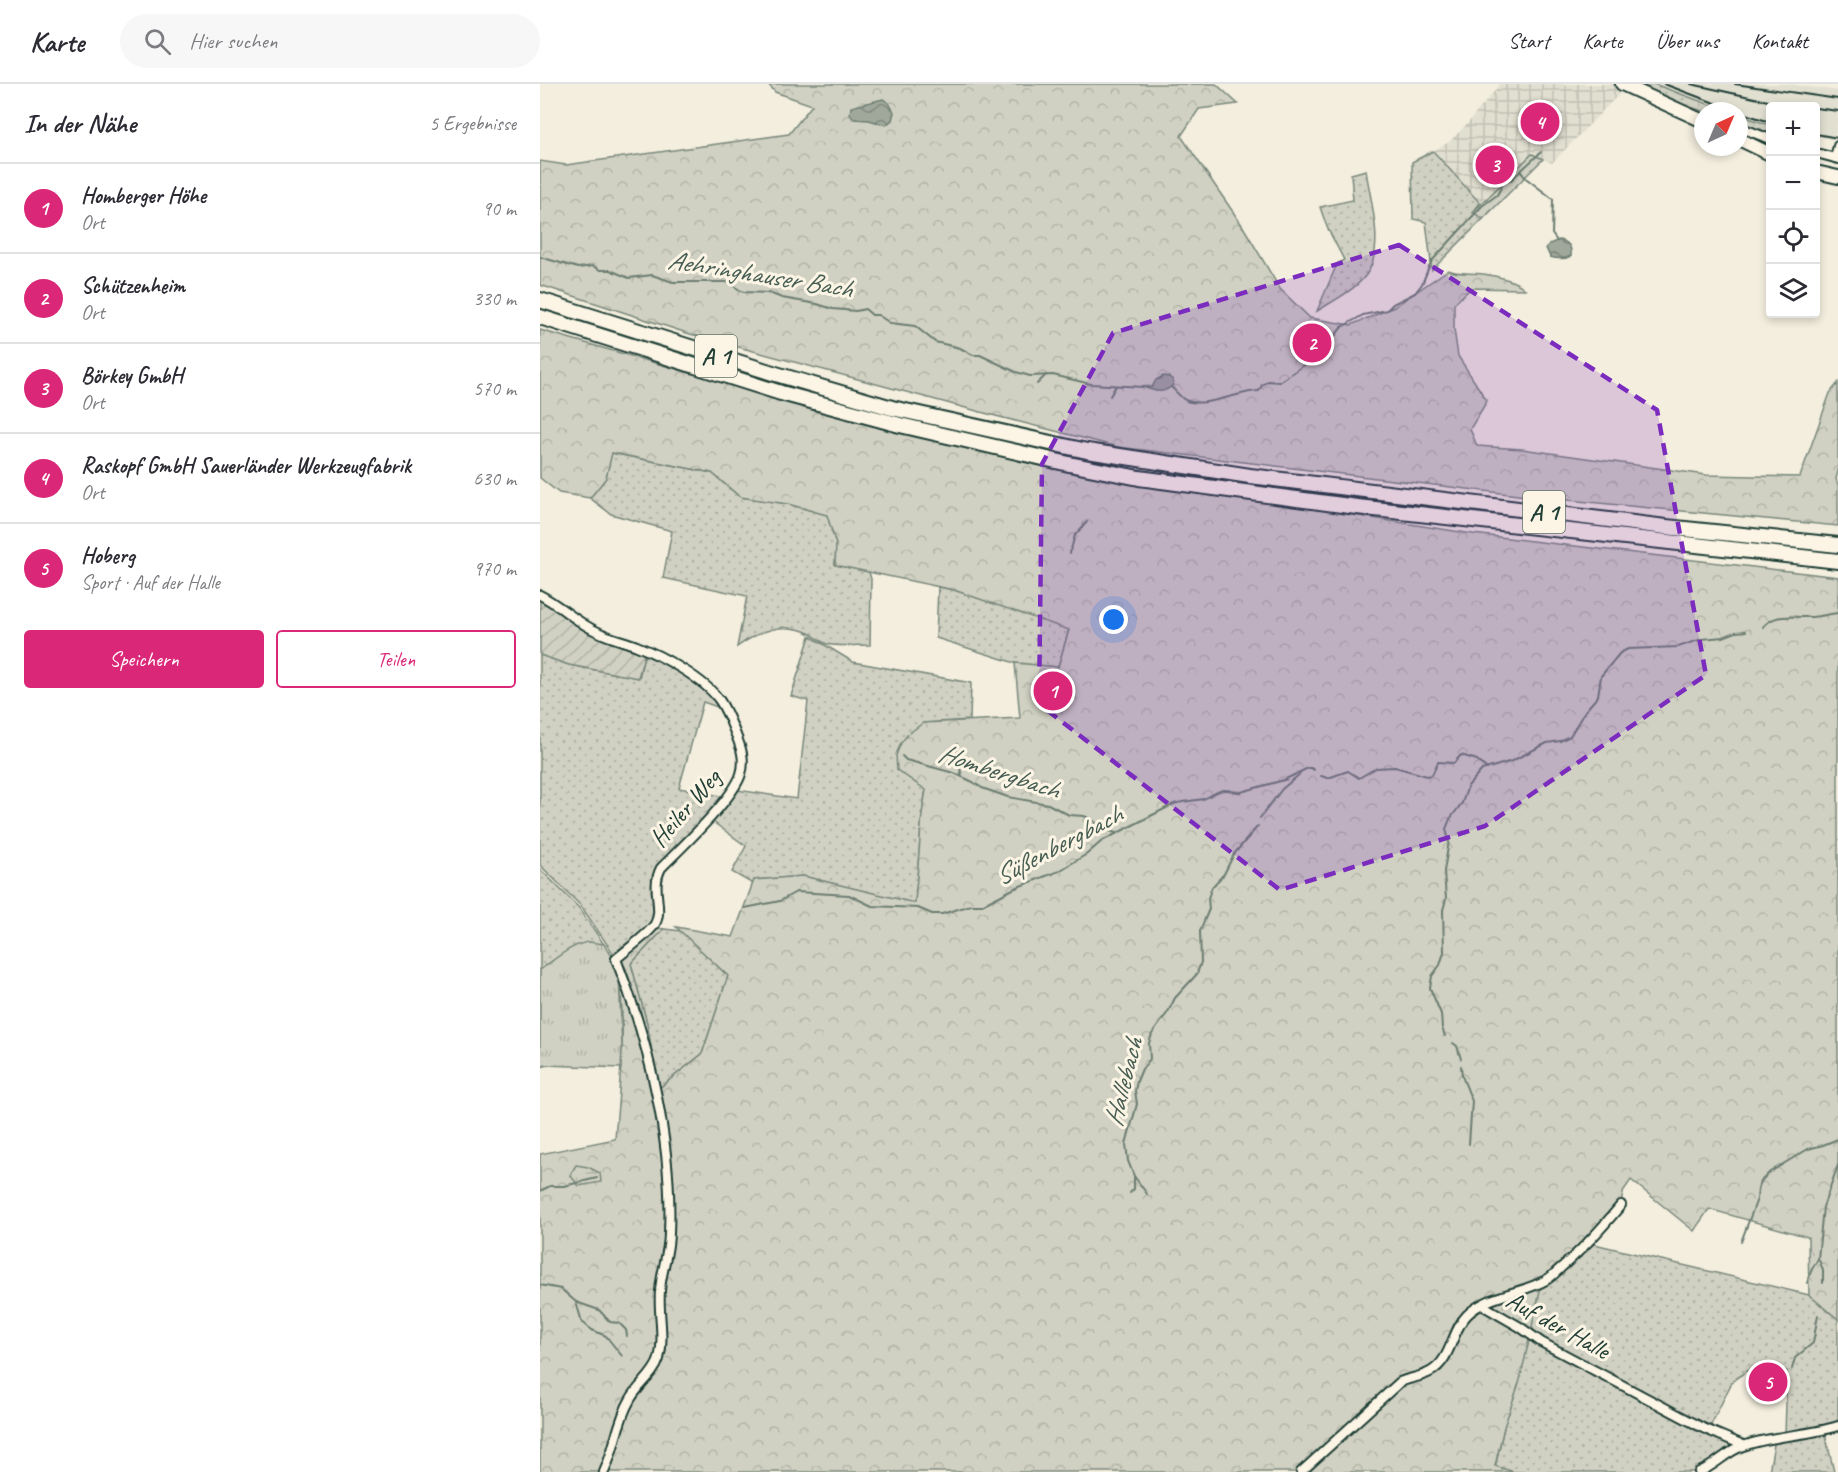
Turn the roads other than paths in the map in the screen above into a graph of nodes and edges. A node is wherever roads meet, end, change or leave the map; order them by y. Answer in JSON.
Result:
{"nodes":[{"id":1,"x":1623,"y":84,"type":"edge"},
{"id":2,"x":1694,"y":117,"type":"edge"},
{"id":3,"x":1748,"y":130,"type":"edge"},
{"id":4,"x":1766,"y":137,"type":"edge"},
{"id":5,"x":1748,"y":143,"type":"edge"},
{"id":6,"x":1838,"y":146,"type":"edge"},
{"id":7,"x":1766,"y":152,"type":"edge"},
{"id":8,"x":1820,"y":154,"type":"edge"},
{"id":9,"x":1837,"y":159,"type":"edge"},
{"id":10,"x":1820,"y":173,"type":"edge"},
{"id":11,"x":1838,"y":177,"type":"edge"},
{"id":12,"x":540,"y":300,"type":"edge"},
{"id":13,"x":540,"y":317,"type":"edge"},
{"id":14,"x":1838,"y":545,"type":"edge"},
{"id":15,"x":1838,"y":561,"type":"edge"},
{"id":16,"x":540,"y":595,"type":"edge"},
{"id":17,"x":1621,"y":1205,"type":"dead end"},
{"id":18,"x":1482,"y":1305,"type":"junction"},
{"id":19,"x":1838,"y":1426,"type":"edge"},
{"id":20,"x":1743,"y":1445,"type":"junction"},
{"id":21,"x":604,"y":1472,"type":"edge"},
{"id":22,"x":1301,"y":1472,"type":"edge"},
{"id":23,"x":1699,"y":1472,"type":"edge"}],
"edges":[{"from":1,"to":2,"type":"main road"},
{"from":3,"to":4,"type":"street"},
{"from":5,"to":7,"type":"main road"},
{"from":6,"to":9,"type":"street"},
{"from":8,"to":9,"type":"street"},
{"from":10,"to":11,"type":"main road"},
{"from":12,"to":14,"type":"highway","number":"A 1"},
{"from":13,"to":15,"type":"highway","number":"A 1"},
{"from":16,"to":21,"type":"street","name":"Heiler Weg"},
{"from":17,"to":18,"type":"street"},
{"from":18,"to":20,"type":"street","name":"Auf der Halle"},
{"from":18,"to":22,"type":"street","name":"Auf der Halle"},
{"from":19,"to":20,"type":"street"},
{"from":20,"to":23,"type":"street"}]}
